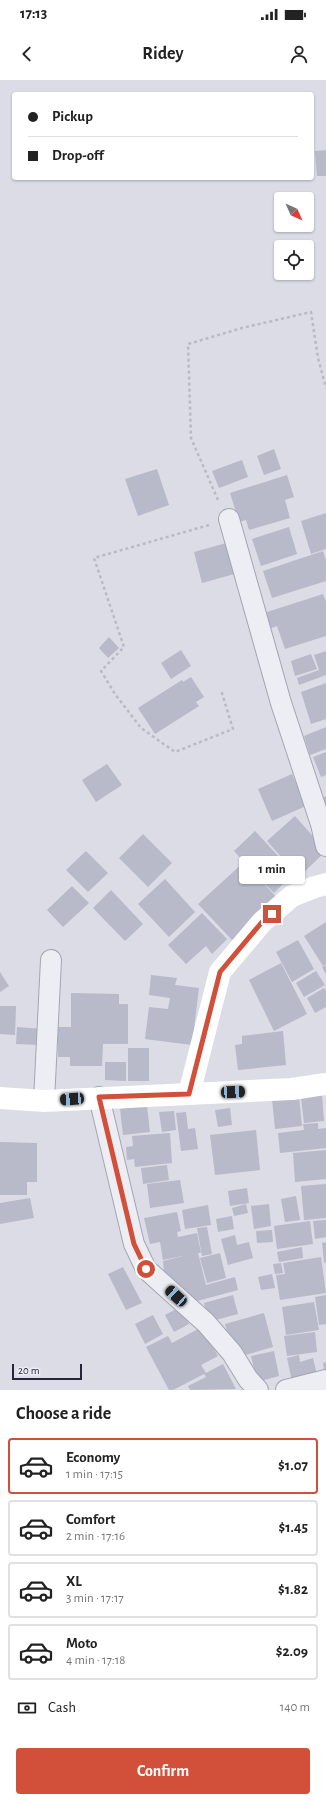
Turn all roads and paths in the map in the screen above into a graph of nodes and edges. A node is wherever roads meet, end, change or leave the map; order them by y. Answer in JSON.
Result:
{"nodes":[{"id":1,"x":326,"y":388,"type":"edge"},
{"id":2,"x":229,"y":519,"type":"joint"},
{"id":3,"x":187,"y":530,"type":"dead end"},
{"id":4,"x":221,"y":690,"type":"dead end"},
{"id":5,"x":326,"y":846,"type":"edge"},
{"id":6,"x":326,"y":884,"type":"edge"},
{"id":7,"x":51,"y":960,"type":"dead end"},
{"id":8,"x":326,"y":1084,"type":"edge"},
{"id":9,"x":189,"y":1094,"type":"junction"},
{"id":10,"x":99,"y":1097,"type":"junction"},
{"id":11,"x":0,"y":1098,"type":"edge"},
{"id":12,"x":44,"y":1101,"type":"junction"},
{"id":13,"x":326,"y":1380,"type":"edge"},
{"id":14,"x":258,"y":1390,"type":"edge"},
{"id":15,"x":286,"y":1390,"type":"edge"}],
"edges":[{"from":1,"to":2,"type":"path"},
{"from":2,"to":5,"type":"street"},
{"from":3,"to":4,"type":"path"},
{"from":6,"to":9,"type":"street"},
{"from":7,"to":12,"type":"street"},
{"from":8,"to":9,"type":"street"},
{"from":9,"to":10,"type":"street"},
{"from":10,"to":12,"type":"street"},
{"from":10,"to":14,"type":"street"},
{"from":11,"to":12,"type":"street"},
{"from":13,"to":15,"type":"street"}]}
